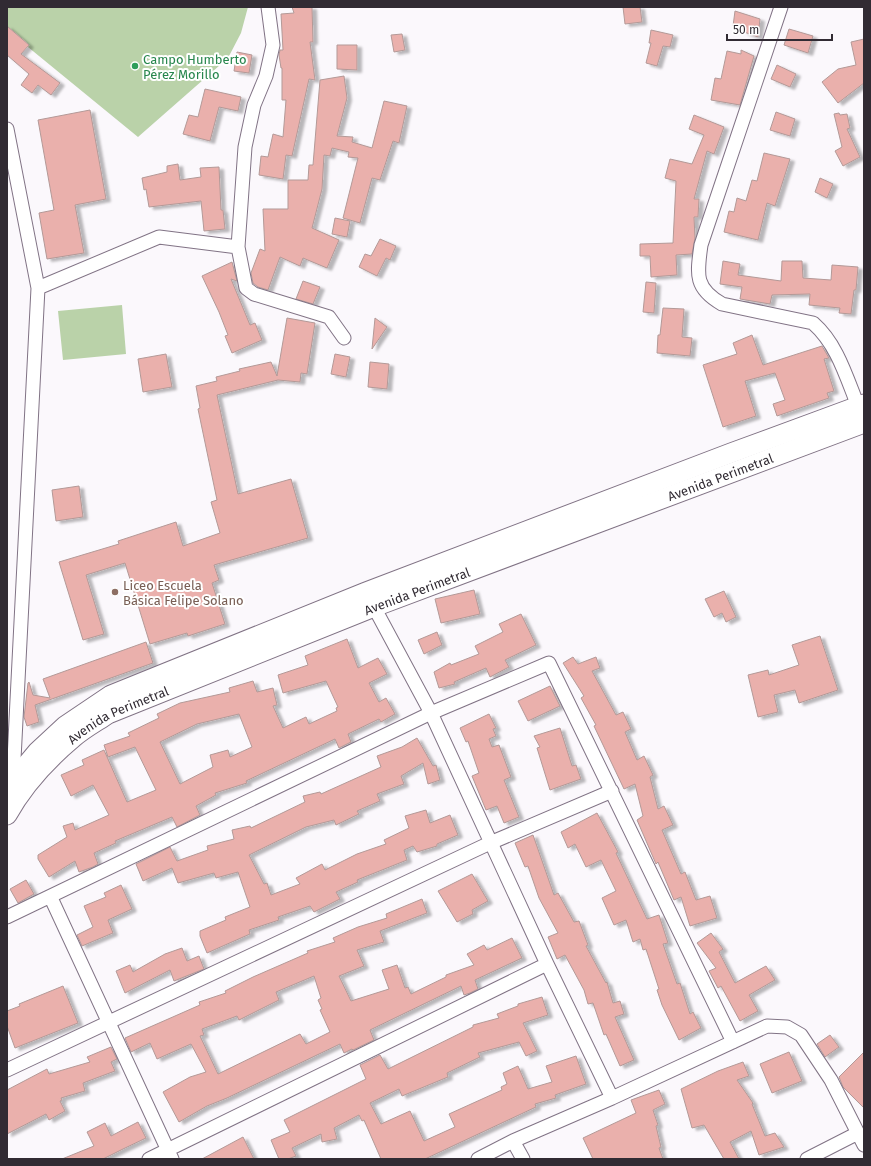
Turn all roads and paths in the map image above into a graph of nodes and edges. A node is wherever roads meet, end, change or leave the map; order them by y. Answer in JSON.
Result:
{"nodes":[{"id":1,"x":268,"y":7,"type":"edge"},
{"id":2,"x":781,"y":7,"type":"edge"},
{"id":3,"x":7,"y":129,"type":"edge"},
{"id":4,"x":238,"y":247,"type":"junction"},
{"id":5,"x":38,"y":288,"type":"junction"},
{"id":6,"x":344,"y":338,"type":"dead end"},
{"id":7,"x":862,"y":411,"type":"edge"},
{"id":8,"x":374,"y":606,"type":"junction"},
{"id":9,"x":431,"y":713,"type":"junction"},
{"id":10,"x":10,"y":784,"type":"edge"},
{"id":11,"x":612,"y":791,"type":"junction"},
{"id":12,"x":7,"y":815,"type":"edge"},
{"id":13,"x":490,"y":843,"type":"junction"},
{"id":14,"x":51,"y":898,"type":"junction"},
{"id":15,"x":7,"y":917,"type":"edge"},
{"id":16,"x":547,"y":964,"type":"junction"},
{"id":17,"x":107,"y":1022,"type":"junction"},
{"id":18,"x":733,"y":1042,"type":"junction"},
{"id":19,"x":7,"y":1070,"type":"edge"},
{"id":20,"x":612,"y":1098,"type":"junction"},
{"id":21,"x":861,"y":1139,"type":"edge"},
{"id":22,"x":513,"y":1141,"type":"junction"},
{"id":23,"x":170,"y":1154,"type":"edge"},
{"id":24,"x":149,"y":1159,"type":"edge"},
{"id":25,"x":478,"y":1159,"type":"edge"},
{"id":26,"x":522,"y":1159,"type":"edge"},
{"id":27,"x":807,"y":1159,"type":"edge"}],
"edges":[{"from":1,"to":4,"type":"street"},
{"from":2,"to":7,"type":"street"},
{"from":3,"to":5,"type":"street"},
{"from":4,"to":5,"type":"street"},
{"from":4,"to":6,"type":"street"},
{"from":5,"to":10,"type":"street"},
{"from":7,"to":8,"type":"main road","name":"Avenida Perimetral"},
{"from":7,"to":10,"type":"main road","name":"Avenida Perimetral"},
{"from":8,"to":9,"type":"street"},
{"from":8,"to":12,"type":"main road","name":"Avenida Perimetral"},
{"from":9,"to":11,"type":"street"},
{"from":9,"to":13,"type":"street"},
{"from":9,"to":14,"type":"street"},
{"from":11,"to":13,"type":"street"},
{"from":11,"to":18,"type":"street"},
{"from":13,"to":16,"type":"street"},
{"from":13,"to":17,"type":"street"},
{"from":14,"to":15,"type":"street"},
{"from":14,"to":17,"type":"street"},
{"from":16,"to":20,"type":"street"},
{"from":16,"to":23,"type":"street"},
{"from":17,"to":19,"type":"street"},
{"from":17,"to":23,"type":"street"},
{"from":18,"to":20,"type":"street"},
{"from":18,"to":21,"type":"street"},
{"from":20,"to":22,"type":"street"},
{"from":21,"to":27,"type":"street"},
{"from":22,"to":25,"type":"street"},
{"from":22,"to":26,"type":"street"},
{"from":23,"to":24,"type":"street"}]}
